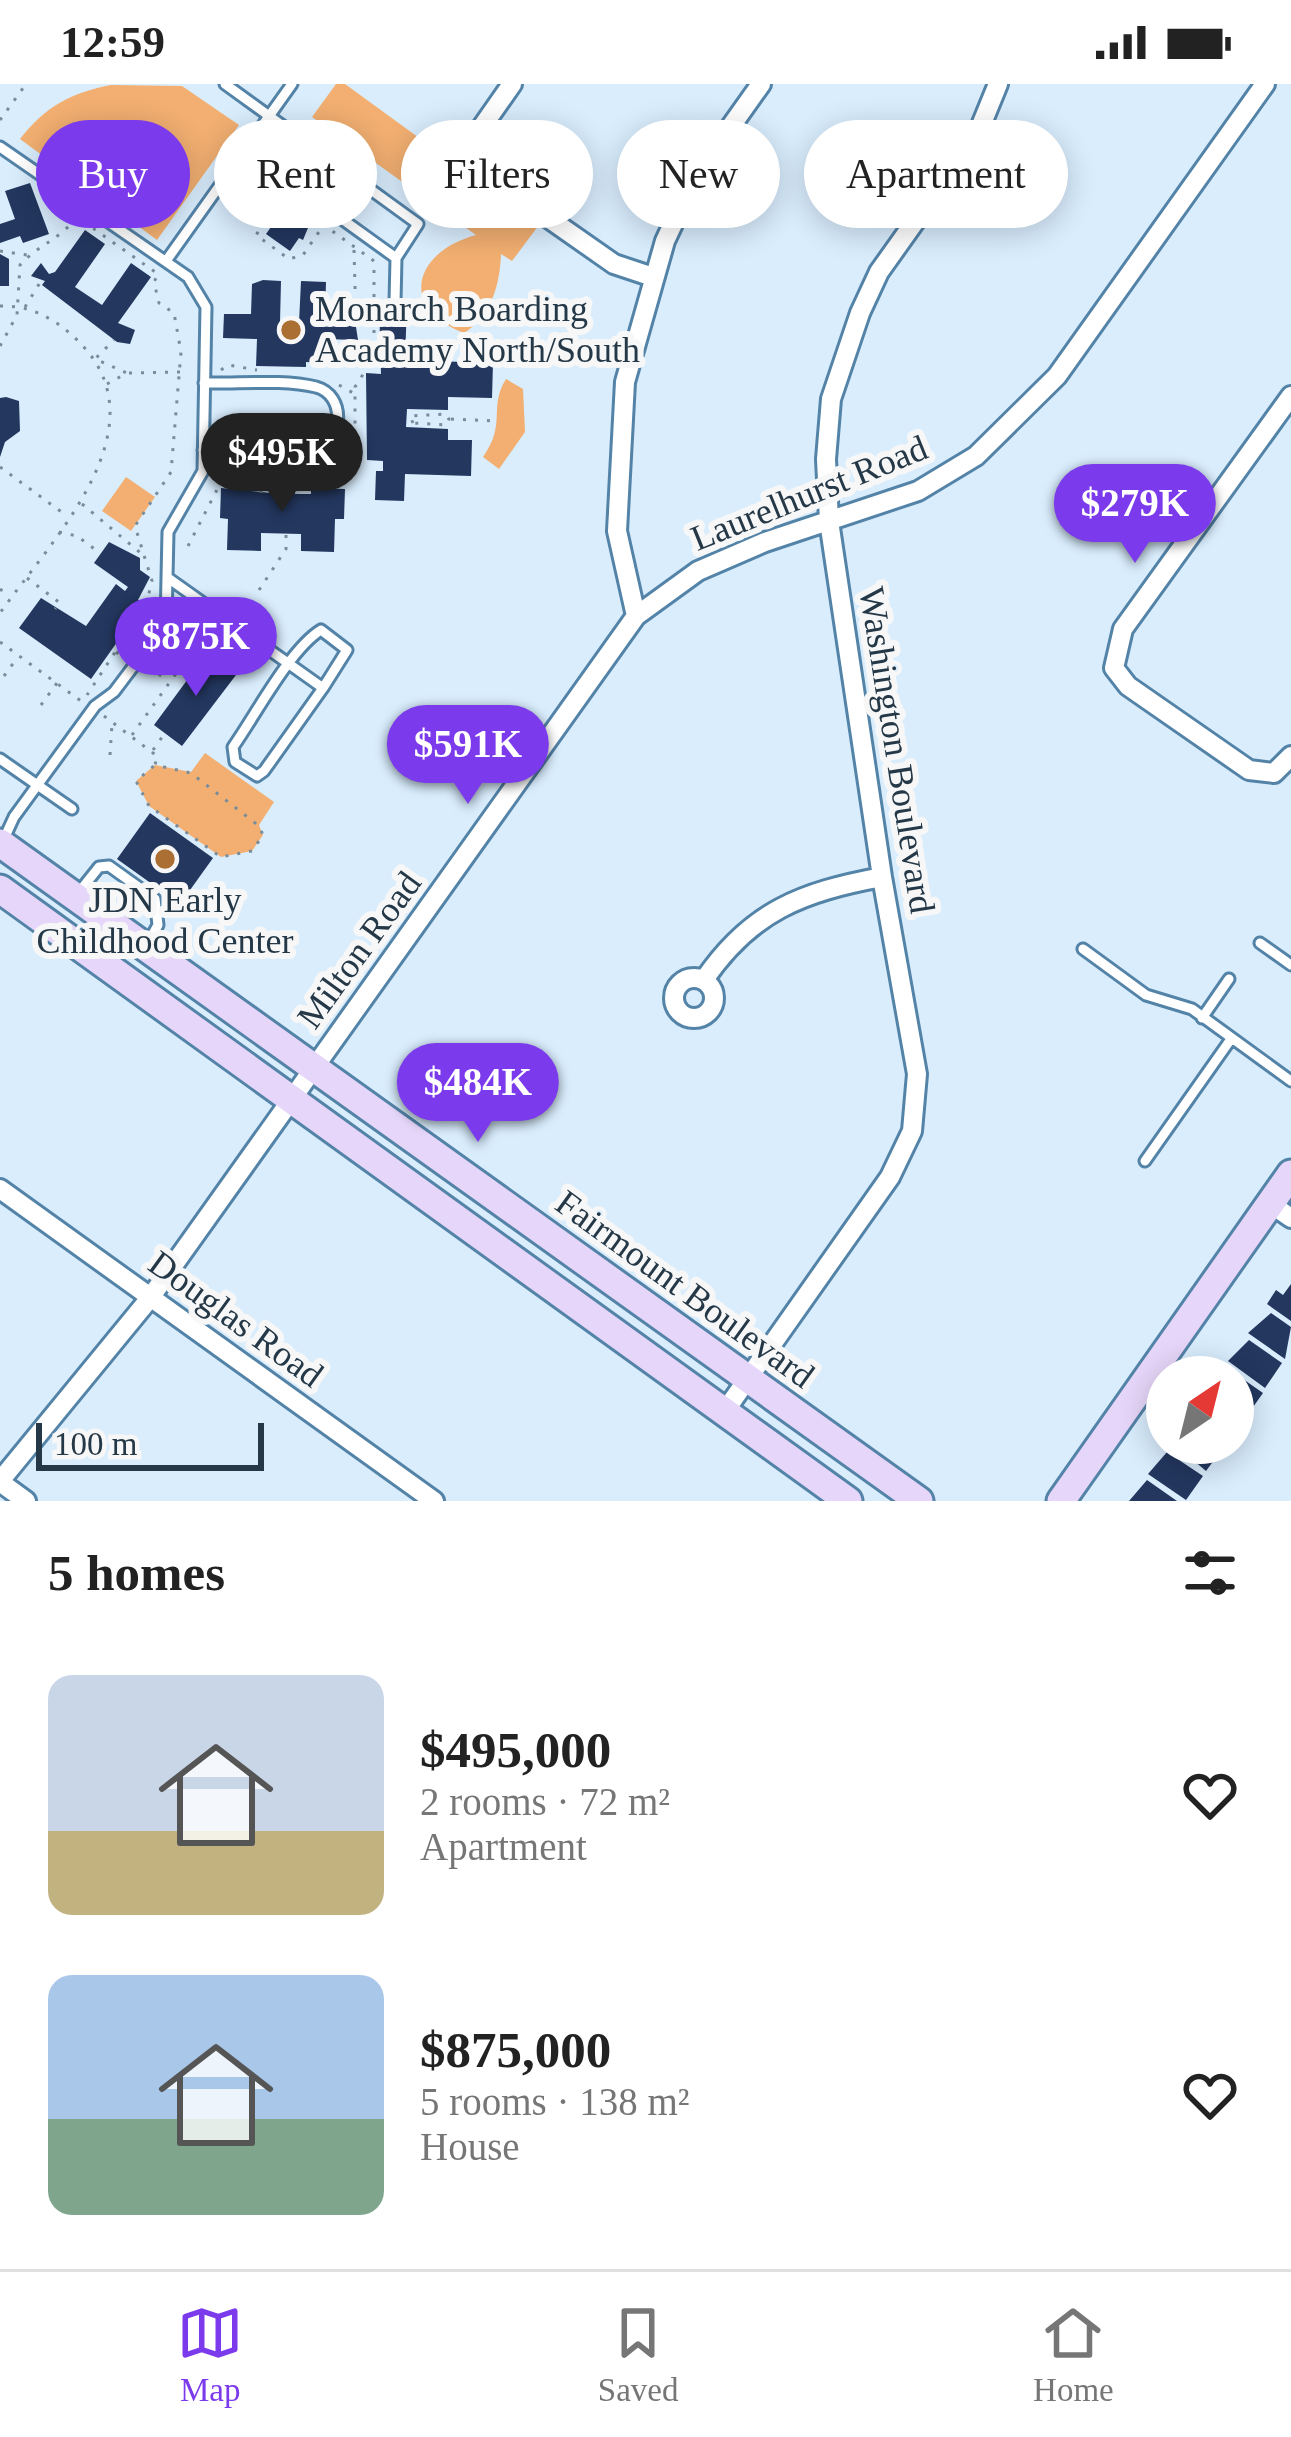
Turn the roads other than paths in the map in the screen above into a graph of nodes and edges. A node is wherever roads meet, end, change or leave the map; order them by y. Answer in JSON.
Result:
{"nodes":[{"id":1,"x":225,"y":84,"type":"edge"},
{"id":2,"x":292,"y":84,"type":"edge"},
{"id":3,"x":512,"y":84,"type":"edge"},
{"id":4,"x":760,"y":84,"type":"edge"},
{"id":5,"x":998,"y":84,"type":"edge"},
{"id":6,"x":1265,"y":84,"type":"edge"},
{"id":7,"x":270,"y":117,"type":"junction"},
{"id":8,"x":268,"y":120,"type":"edge"},
{"id":9,"x":0,"y":147,"type":"edge"},
{"id":10,"x":214,"y":194,"type":"edge"},
{"id":11,"x":354,"y":228,"type":"edge"},
{"id":12,"x":396,"y":258,"type":"junction"},
{"id":13,"x":166,"y":261,"type":"junction"},
{"id":14,"x":653,"y":278,"type":"junction"},
{"id":15,"x":395,"y":302,"type":"dead end"},
{"id":16,"x":205,"y":383,"type":"junction"},
{"id":17,"x":1291,"y":396,"type":"edge"},
{"id":18,"x":203,"y":450,"type":"junction"},
{"id":19,"x":829,"y":521,"type":"junction"},
{"id":20,"x":168,"y":578,"type":"junction"},
{"id":21,"x":636,"y":616,"type":"junction"},
{"id":22,"x":291,"y":664,"type":"junction"},
{"id":23,"x":323,"y":688,"type":"junction"},
{"id":24,"x":1291,"y":756,"type":"edge"},
{"id":25,"x":0,"y":758,"type":"edge"},
{"id":26,"x":38,"y":785,"type":"junction"},
{"id":27,"x":71,"y":809,"type":"dead end"},
{"id":28,"x":0,"y":844,"type":"edge"},
{"id":29,"x":882,"y":877,"type":"junction"},
{"id":30,"x":0,"y":889,"type":"edge"},
{"id":31,"x":75,"y":896,"type":"junction"},
{"id":32,"x":1260,"y":943,"type":"dead end"},
{"id":33,"x":145,"y":945,"type":"junction"},
{"id":34,"x":1083,"y":949,"type":"dead end"},
{"id":35,"x":1291,"y":965,"type":"edge"},
{"id":36,"x":704,"y":980,"type":"dead end"},
{"id":37,"x":1229,"y":980,"type":"dead end"},
{"id":38,"x":1202,"y":1018,"type":"junction"},
{"id":39,"x":1231,"y":1040,"type":"junction"},
{"id":40,"x":315,"y":1066,"type":"junction"},
{"id":41,"x":1291,"y":1081,"type":"edge"},
{"id":42,"x":292,"y":1100,"type":"junction"},
{"id":43,"x":1145,"y":1161,"type":"dead end"},
{"id":44,"x":1291,"y":1174,"type":"edge"},
{"id":45,"x":0,"y":1189,"type":"edge"},
{"id":46,"x":1281,"y":1211,"type":"edge"},
{"id":47,"x":150,"y":1298,"type":"junction"},
{"id":48,"x":748,"y":1379,"type":"junction"},
{"id":49,"x":725,"y":1411,"type":"junction"},
{"id":50,"x":0,"y":1482,"type":"edge"},
{"id":51,"x":26,"y":1501,"type":"edge"},
{"id":52,"x":434,"y":1501,"type":"edge"},
{"id":53,"x":848,"y":1501,"type":"edge"},
{"id":54,"x":919,"y":1501,"type":"edge"},
{"id":55,"x":1061,"y":1501,"type":"edge"}],
"edges":[{"from":1,"to":7,"type":"lane"},
{"from":2,"to":7,"type":"lane"},
{"from":3,"to":14,"type":"street"},
{"from":4,"to":14,"type":"street"},
{"from":5,"to":19,"type":"street","name":"Washington Boulevard"},
{"from":6,"to":19,"type":"street","name":"Laurelhurst Road"},
{"from":7,"to":8,"type":"lane"},
{"from":7,"to":12,"type":"lane"},
{"from":9,"to":13,"type":"lane"},
{"from":10,"to":13,"type":"lane"},
{"from":11,"to":12,"type":"lane"},
{"from":12,"to":15,"type":"lane"},
{"from":13,"to":16,"type":"lane"},
{"from":14,"to":21,"type":"street"},
{"from":16,"to":18,"type":"lane"},
{"from":16,"to":18,"type":"lane"},
{"from":17,"to":24,"type":"street"},
{"from":18,"to":20,"type":"lane"},
{"from":19,"to":21,"type":"street","name":"Laurelhurst Road"},
{"from":19,"to":29,"type":"street","name":"Washington Boulevard"},
{"from":20,"to":22,"type":"lane"},
{"from":20,"to":26,"type":"lane"},
{"from":21,"to":40,"type":"street","name":"Milton Road"},
{"from":22,"to":23,"type":"lane"},
{"from":22,"to":23,"type":"lane"},
{"from":22,"to":23,"type":"lane"},
{"from":25,"to":26,"type":"lane"},
{"from":26,"to":27,"type":"lane"},
{"from":26,"to":28,"type":"lane"},
{"from":28,"to":31,"type":"main road","name":"Fairmount Boulevard"},
{"from":29,"to":36,"type":"street"},
{"from":29,"to":48,"type":"street","name":"Washington Boulevard"},
{"from":30,"to":42,"type":"main road","name":"Fairmount Boulevard"},
{"from":31,"to":33,"type":"main road","name":"Fairmount Boulevard"},
{"from":31,"to":33,"type":"lane"},
{"from":32,"to":35,"type":"lane"},
{"from":33,"to":40,"type":"main road","name":"Fairmount Boulevard"},
{"from":34,"to":38,"type":"lane"},
{"from":37,"to":38,"type":"lane"},
{"from":38,"to":39,"type":"lane"},
{"from":39,"to":41,"type":"lane"},
{"from":39,"to":43,"type":"lane"},
{"from":40,"to":42,"type":"street","name":"Milton Road"},
{"from":40,"to":48,"type":"main road","name":"Fairmount Boulevard"},
{"from":42,"to":47,"type":"street","name":"Milton Road"},
{"from":42,"to":49,"type":"main road","name":"Fairmount Boulevard"},
{"from":44,"to":46,"type":"main road"},
{"from":45,"to":47,"type":"street","name":"Douglas Road"},
{"from":46,"to":55,"type":"main road"},
{"from":47,"to":50,"type":"street","name":"Milton Road"},
{"from":47,"to":52,"type":"street","name":"Douglas Road"},
{"from":48,"to":49,"type":"street","name":"Washington Boulevard"},
{"from":48,"to":54,"type":"main road","name":"Fairmount Boulevard"},
{"from":49,"to":53,"type":"main road","name":"Fairmount Boulevard"},
{"from":50,"to":51,"type":"street"}]}
